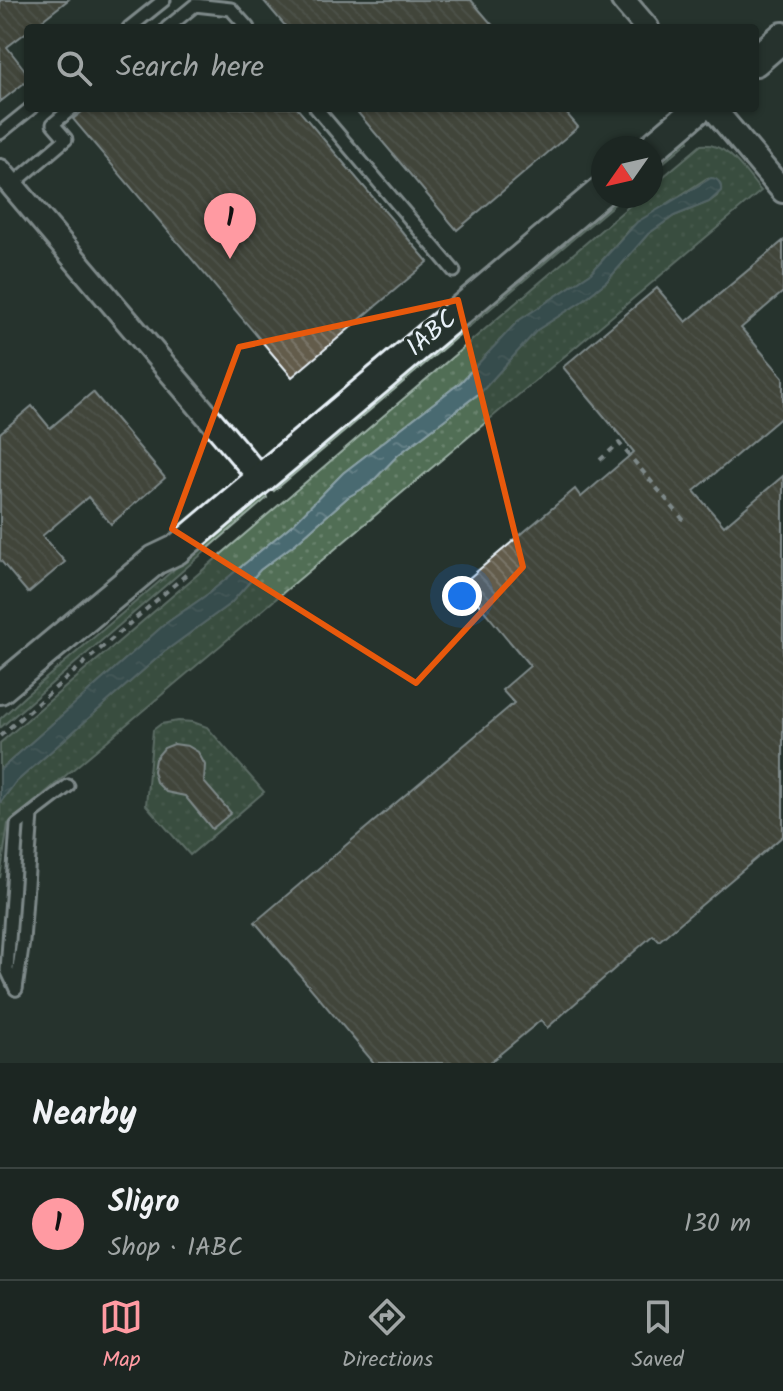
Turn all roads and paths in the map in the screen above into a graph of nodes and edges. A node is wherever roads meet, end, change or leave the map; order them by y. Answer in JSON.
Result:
{"nodes":[{"id":1,"x":164,"y":0,"type":"edge"},
{"id":2,"x":623,"y":0,"type":"edge"},
{"id":3,"x":134,"y":24,"type":"edge"},
{"id":4,"x":172,"y":24,"type":"edge"},
{"id":5,"x":244,"y":24,"type":"edge"},
{"id":6,"x":644,"y":24,"type":"edge"},
{"id":7,"x":783,"y":37,"type":"edge"},
{"id":8,"x":759,"y":58,"type":"edge"},
{"id":9,"x":26,"y":112,"type":"edge"},
{"id":10,"x":67,"y":112,"type":"edge"},
{"id":11,"x":319,"y":112,"type":"edge"},
{"id":12,"x":694,"y":112,"type":"edge"},
{"id":13,"x":716,"y":112,"type":"edge"},
{"id":14,"x":0,"y":133,"type":"edge"},
{"id":15,"x":663,"y":139,"type":"edge"},
{"id":16,"x":6,"y":178,"type":"edge"},
{"id":17,"x":783,"y":191,"type":"edge"},
{"id":18,"x":591,"y":200,"type":"edge"},
{"id":19,"x":454,"y":271,"type":"dead end"},
{"id":20,"x":600,"y":460,"type":"dead end"},
{"id":21,"x":261,"y":479,"type":"junction"},
{"id":22,"x":686,"y":523,"type":"dead end"},
{"id":23,"x":176,"y":550,"type":"junction"},
{"id":24,"x":0,"y":689,"type":"edge"},
{"id":25,"x":0,"y":710,"type":"edge"},
{"id":26,"x":68,"y":786,"type":"dead end"},
{"id":27,"x":16,"y":989,"type":"dead end"}],
"edges":[{"from":1,"to":3,"type":"lane"},
{"from":2,"to":6,"type":"street"},
{"from":4,"to":5,"type":"lane"},
{"from":7,"to":8,"type":"street"},
{"from":9,"to":14,"type":"lane"},
{"from":10,"to":16,"type":"lane"},
{"from":11,"to":19,"type":"lane"},
{"from":12,"to":15,"type":"street"},
{"from":13,"to":17,"type":"street"},
{"from":16,"to":21,"type":"street"},
{"from":18,"to":21,"type":"street","name":"IABC"},
{"from":20,"to":22,"type":"path"},
{"from":21,"to":23,"type":"street","name":"IABC"},
{"from":23,"to":24,"type":"street","name":"IABC"},
{"from":23,"to":25,"type":"street","name":"IABC"},
{"from":26,"to":27,"type":"lane"}]}
